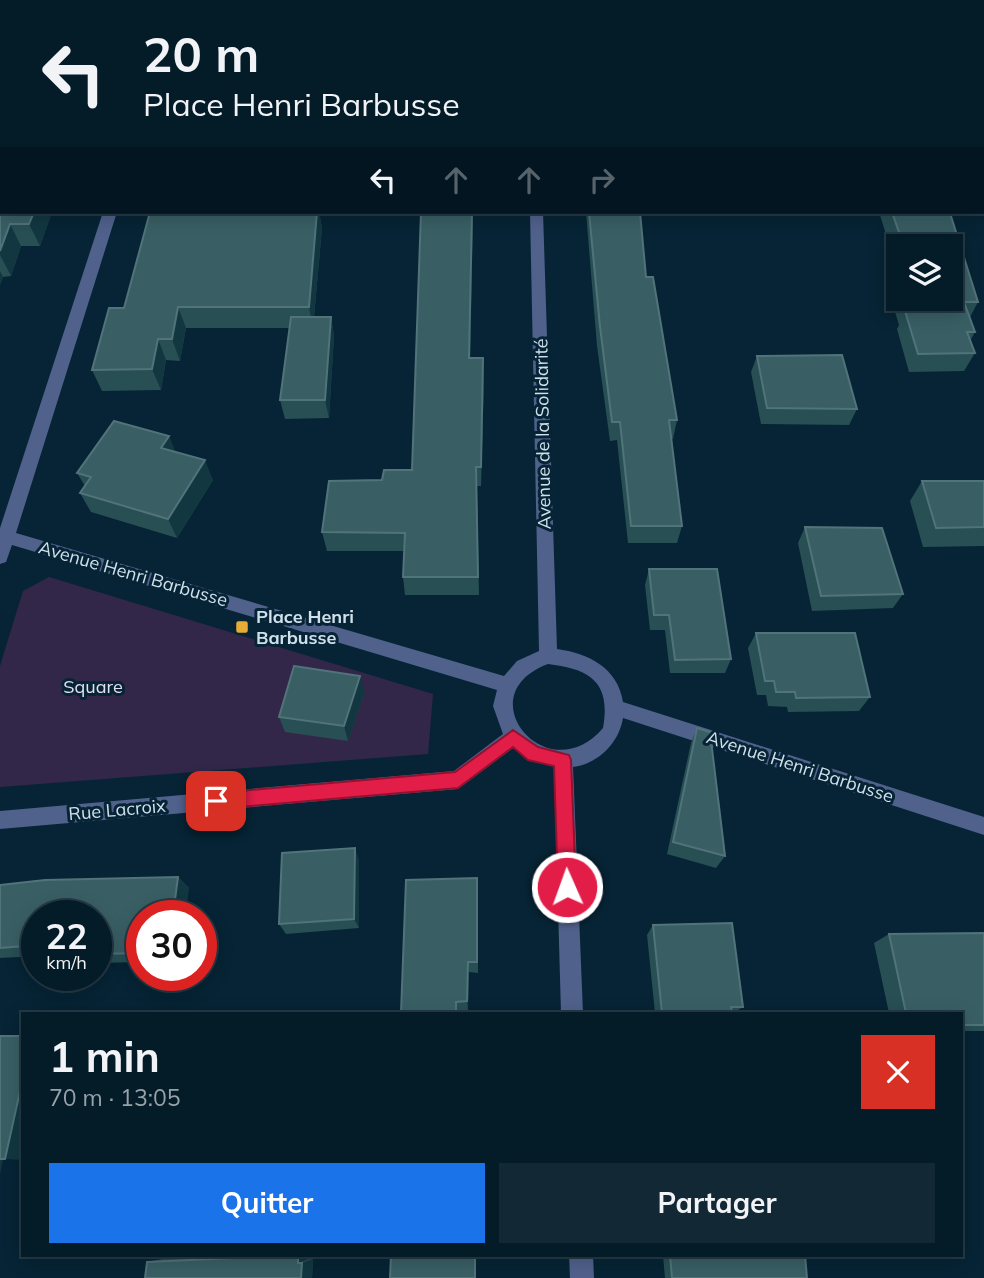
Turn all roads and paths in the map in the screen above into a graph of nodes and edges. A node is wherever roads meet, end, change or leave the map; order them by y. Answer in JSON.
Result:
{"nodes":[{"id":1,"x":109,"y":214,"type":"edge"},
{"id":2,"x":537,"y":214,"type":"edge"},
{"id":3,"x":3,"y":536,"type":"edge"},
{"id":4,"x":0,"y":557,"type":"edge"},
{"id":5,"x":548,"y":656,"type":"junction"},
{"id":6,"x":508,"y":685,"type":"junction"},
{"id":7,"x":617,"y":708,"type":"junction"},
{"id":8,"x":513,"y":737,"type":"junction"},
{"id":9,"x":563,"y":760,"type":"junction"},
{"id":10,"x":0,"y":820,"type":"edge"},
{"id":11,"x":984,"y":826,"type":"edge"},
{"id":12,"x":572,"y":1012,"type":"edge"},
{"id":13,"x":581,"y":1257,"type":"edge"},
{"id":14,"x":582,"y":1278,"type":"edge"}],
"edges":[{"from":1,"to":3,"type":"street"},
{"from":2,"to":5,"type":"street","name":"Avenue de la Solidarité"},
{"from":3,"to":4,"type":"street"},
{"from":3,"to":6,"type":"street","name":"Avenue Henri Barbusse"},
{"from":5,"to":6,"type":"street"},
{"from":5,"to":7,"type":"street"},
{"from":6,"to":8,"type":"street"},
{"from":7,"to":9,"type":"street"},
{"from":7,"to":11,"type":"street","name":"Avenue Henri Barbusse"},
{"from":8,"to":9,"type":"street"},
{"from":8,"to":10,"type":"street","name":"Rue Lacroix"},
{"from":9,"to":12,"type":"street"},
{"from":13,"to":14,"type":"street"}]}
